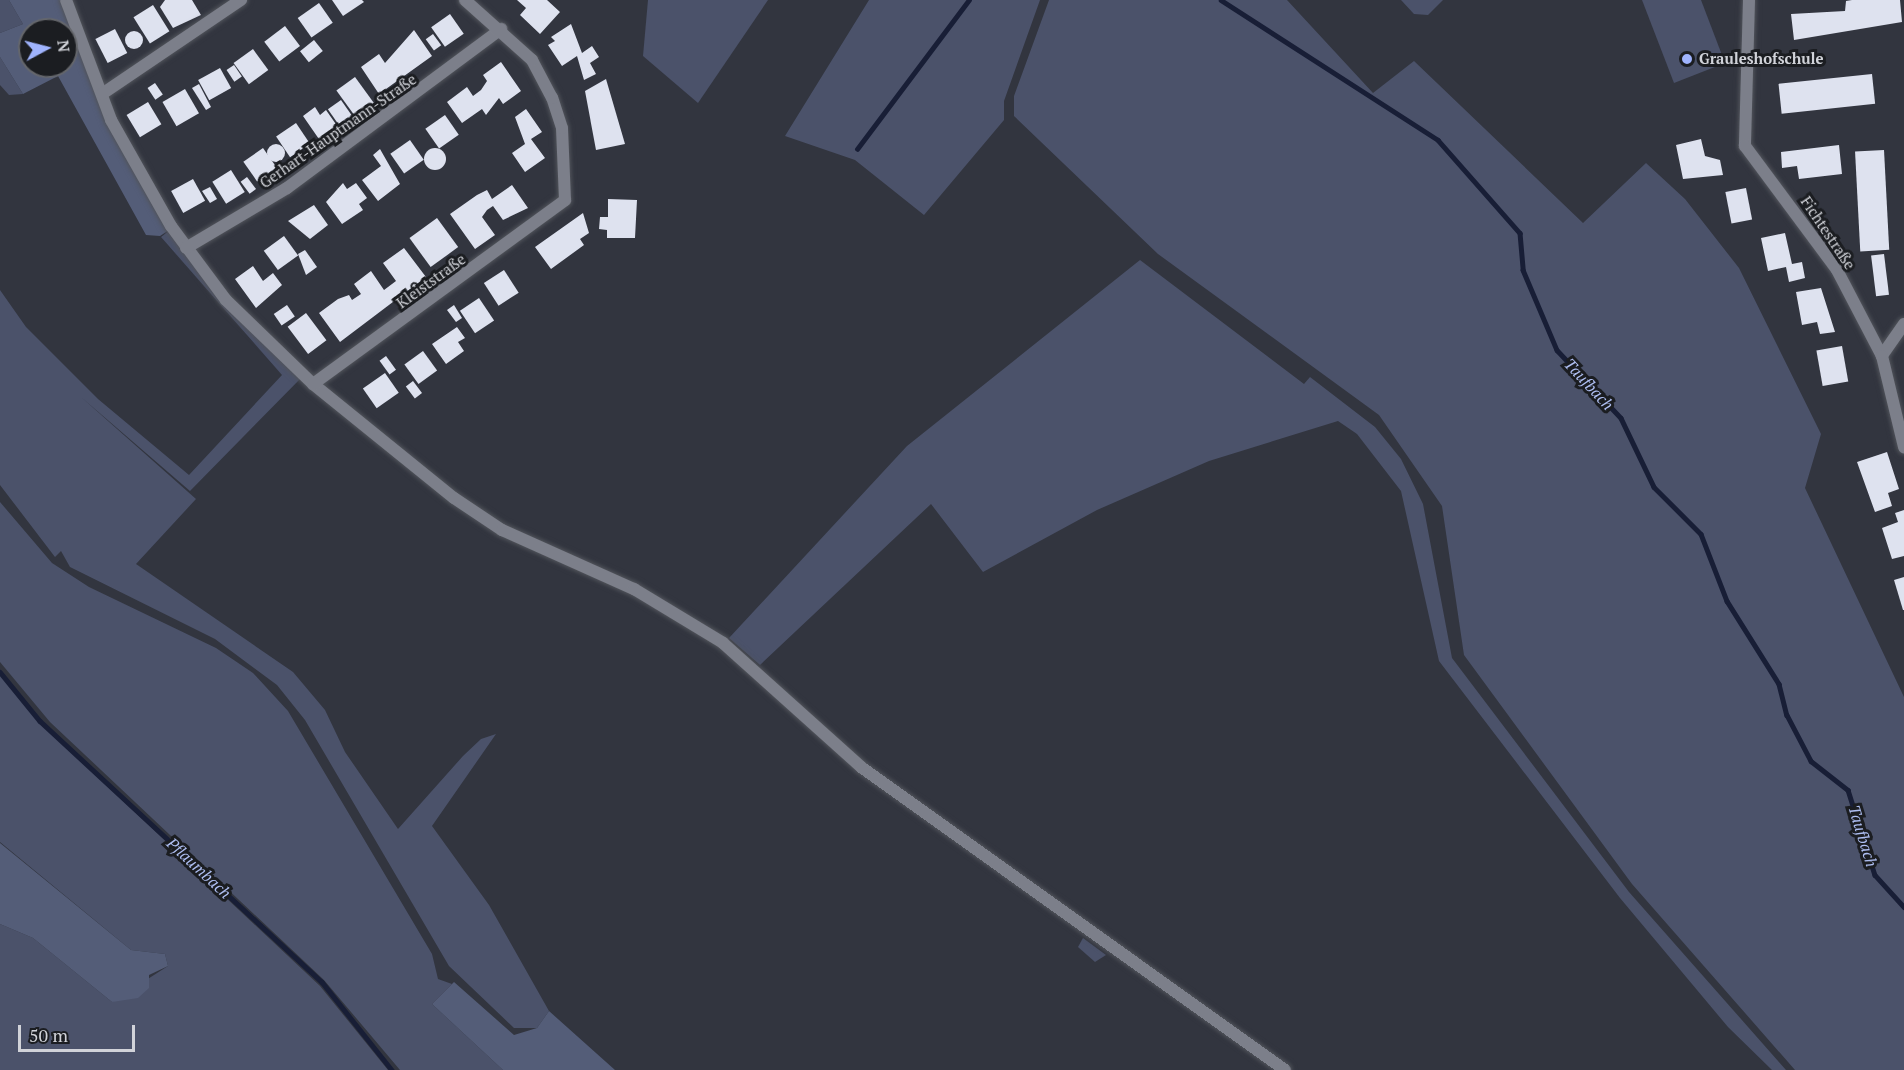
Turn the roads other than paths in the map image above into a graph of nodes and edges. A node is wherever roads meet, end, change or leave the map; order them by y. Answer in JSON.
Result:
{"nodes":[{"id":1,"x":66,"y":0,"type":"edge"},
{"id":2,"x":241,"y":0,"type":"edge"},
{"id":3,"x":465,"y":0,"type":"edge"},
{"id":4,"x":1749,"y":0,"type":"edge"},
{"id":5,"x":501,"y":29,"type":"junction"},
{"id":6,"x":102,"y":94,"type":"junction"},
{"id":7,"x":186,"y":248,"type":"junction"},
{"id":8,"x":1904,"y":324,"type":"edge"},
{"id":9,"x":1882,"y":356,"type":"junction"},
{"id":10,"x":313,"y":384,"type":"junction"},
{"id":11,"x":1904,"y":447,"type":"edge"},
{"id":12,"x":1285,"y":1070,"type":"edge"}],
"edges":[{"from":1,"to":6,"type":"street"},
{"from":2,"to":6,"type":"street"},
{"from":3,"to":5,"type":"street"},
{"from":4,"to":9,"type":"street","name":"Fichtestraße"},
{"from":5,"to":7,"type":"street","name":"Gerhart-Hauptmann-Straße"},
{"from":5,"to":10,"type":"street","name":"Kleiststraße"},
{"from":6,"to":7,"type":"street"},
{"from":7,"to":10,"type":"street"},
{"from":8,"to":9,"type":"street"},
{"from":9,"to":11,"type":"street","name":"Fichtestraße"},
{"from":10,"to":12,"type":"street"}]}
